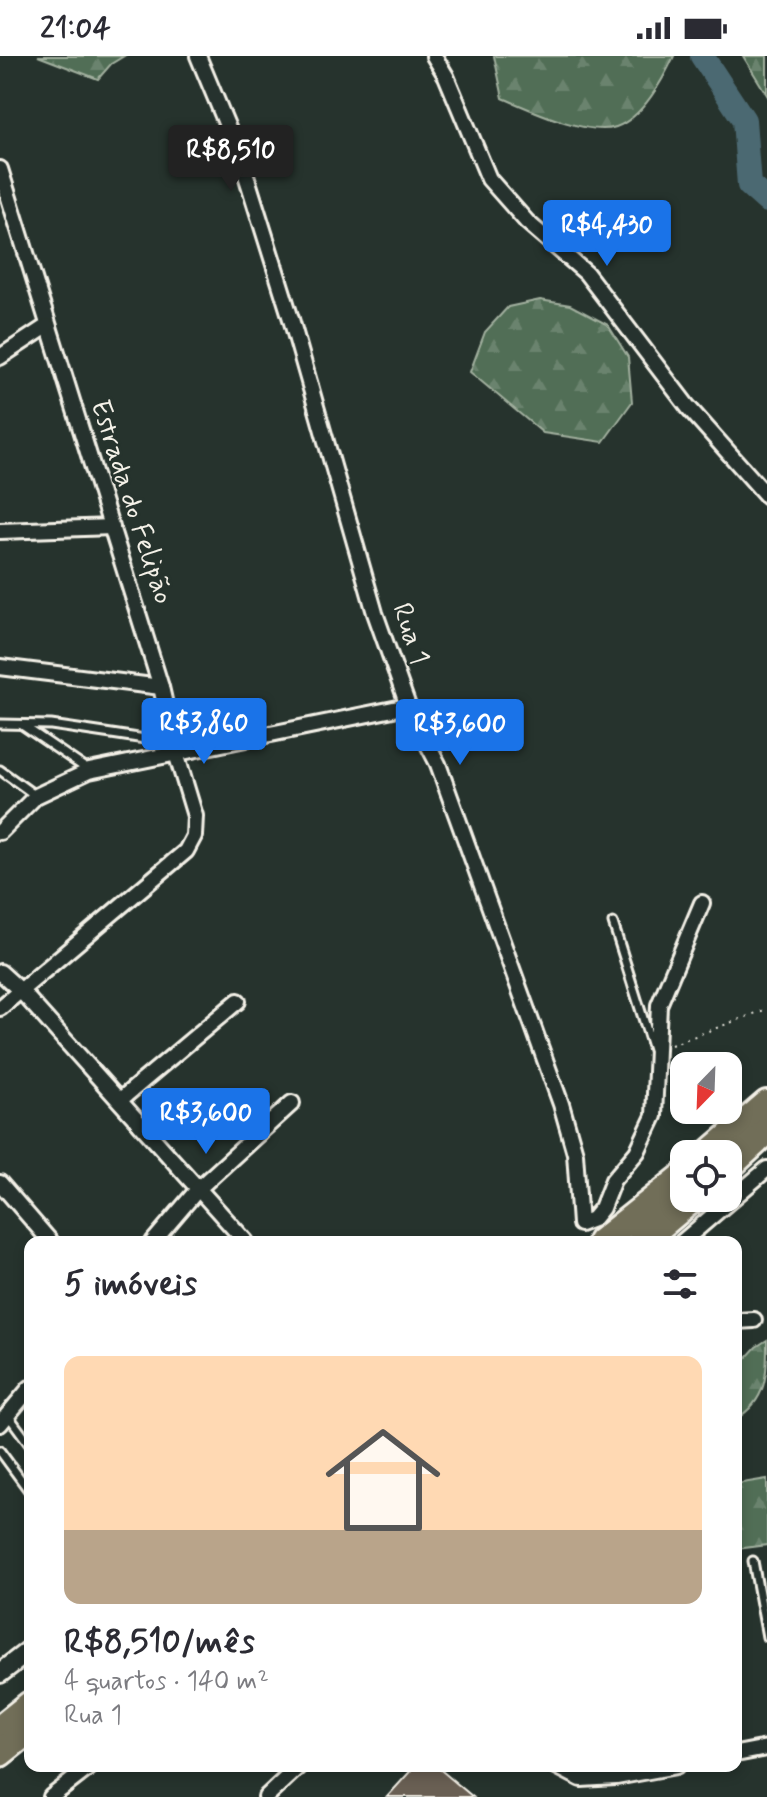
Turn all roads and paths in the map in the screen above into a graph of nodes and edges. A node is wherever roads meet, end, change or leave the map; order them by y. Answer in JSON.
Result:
{"nodes":[{"id":1,"x":198,"y":56,"type":"edge"},
{"id":2,"x":434,"y":56,"type":"edge"},
{"id":3,"x":0,"y":169,"type":"edge"},
{"id":4,"x":47,"y":326,"type":"junction"},
{"id":5,"x":0,"y":357,"type":"edge"},
{"id":6,"x":767,"y":496,"type":"edge"},
{"id":7,"x":112,"y":527,"type":"junction"},
{"id":8,"x":0,"y":531,"type":"edge"},
{"id":9,"x":0,"y":667,"type":"edge"},
{"id":10,"x":161,"y":687,"type":"junction"},
{"id":11,"x":408,"y":706,"type":"junction"},
{"id":12,"x":0,"y":724,"type":"edge"},
{"id":13,"x":22,"y":724,"type":"junction"},
{"id":14,"x":175,"y":748,"type":"junction"},
{"id":15,"x":0,"y":770,"type":"edge"},
{"id":16,"x":89,"y":771,"type":"junction"},
{"id":17,"x":36,"y":796,"type":"junction"},
{"id":18,"x":1,"y":829,"type":"edge"},
{"id":19,"x":702,"y":903,"type":"dead end"},
{"id":20,"x":613,"y":923,"type":"dead end"},
{"id":21,"x":0,"y":972,"type":"edge"},
{"id":22,"x":21,"y":991,"type":"junction"},
{"id":23,"x":238,"y":1001,"type":"dead end"},
{"id":24,"x":0,"y":1008,"type":"edge"},
{"id":25,"x":767,"y":1009,"type":"edge"},
{"id":26,"x":657,"y":1057,"type":"junction"},
{"id":27,"x":120,"y":1100,"type":"junction"},
{"id":28,"x":292,"y":1103,"type":"dead end"},
{"id":29,"x":767,"y":1104,"type":"edge"},
{"id":30,"x":767,"y":1131,"type":"edge"},
{"id":31,"x":725,"y":1140,"type":"edge"},
{"id":32,"x":742,"y":1154,"type":"edge"},
{"id":33,"x":766,"y":1171,"type":"edge"},
{"id":34,"x":0,"y":1183,"type":"edge"},
{"id":35,"x":670,"y":1187,"type":"edge"},
{"id":36,"x":199,"y":1188,"type":"junction"},
{"id":37,"x":676,"y":1212,"type":"edge"},
{"id":38,"x":46,"y":1236,"type":"edge"},
{"id":39,"x":158,"y":1236,"type":"edge"},
{"id":40,"x":241,"y":1236,"type":"edge"},
{"id":41,"x":609,"y":1236,"type":"edge"},
{"id":42,"x":648,"y":1236,"type":"edge"},
{"id":43,"x":689,"y":1236,"type":"edge"},
{"id":44,"x":754,"y":1320,"type":"dead end"},
{"id":45,"x":742,"y":1321,"type":"edge"},
{"id":46,"x":24,"y":1394,"type":"edge"},
{"id":47,"x":3,"y":1415,"type":"edge"},
{"id":48,"x":24,"y":1438,"type":"edge"},
{"id":49,"x":0,"y":1451,"type":"edge"},
{"id":50,"x":24,"y":1484,"type":"edge"},
{"id":51,"x":753,"y":1561,"type":"dead end"},
{"id":52,"x":767,"y":1637,"type":"edge"},
{"id":53,"x":24,"y":1655,"type":"edge"},
{"id":54,"x":0,"y":1673,"type":"edge"},
{"id":55,"x":24,"y":1710,"type":"edge"},
{"id":56,"x":0,"y":1729,"type":"edge"},
{"id":57,"x":24,"y":1734,"type":"edge"},
{"id":58,"x":767,"y":1748,"type":"edge"},
{"id":59,"x":0,"y":1753,"type":"edge"},
{"id":60,"x":742,"y":1753,"type":"edge"},
{"id":61,"x":83,"y":1772,"type":"edge"},
{"id":62,"x":293,"y":1772,"type":"edge"},
{"id":63,"x":568,"y":1772,"type":"edge"},
{"id":64,"x":628,"y":1772,"type":"edge"},
{"id":65,"x":51,"y":1797,"type":"edge"},
{"id":66,"x":266,"y":1797,"type":"edge"}],
"edges":[{"from":1,"to":11,"type":"street","name":"Rua 1"},
{"from":2,"to":6,"type":"street"},
{"from":3,"to":4,"type":"street","name":"Estrada do Felipão"},
{"from":4,"to":5,"type":"street"},
{"from":4,"to":7,"type":"street","name":"Estrada do Felipão"},
{"from":7,"to":8,"type":"street"},
{"from":7,"to":10,"type":"street","name":"Estrada do Felipão"},
{"from":9,"to":10,"type":"street"},
{"from":10,"to":14,"type":"street","name":"Estrada do Felipão"},
{"from":11,"to":14,"type":"street"},
{"from":11,"to":26,"type":"street","name":"Rua 1"},
{"from":12,"to":13,"type":"lane"},
{"from":13,"to":14,"type":"lane"},
{"from":13,"to":16,"type":"lane"},
{"from":14,"to":16,"type":"street"},
{"from":14,"to":22,"type":"street","name":"Estrada do Felipão"},
{"from":15,"to":17,"type":"lane"},
{"from":16,"to":17,"type":"street"},
{"from":17,"to":18,"type":"street"},
{"from":19,"to":26,"type":"street"},
{"from":20,"to":26,"type":"lane"},
{"from":21,"to":22,"type":"street"},
{"from":22,"to":24,"type":"street"},
{"from":22,"to":27,"type":"street"},
{"from":23,"to":27,"type":"street"},
{"from":25,"to":26,"type":"path"},
{"from":27,"to":36,"type":"street"},
{"from":28,"to":36,"type":"street"},
{"from":29,"to":31,"type":"highway"},
{"from":30,"to":32,"type":"highway"},
{"from":33,"to":43,"type":"street"},
{"from":34,"to":38,"type":"street"},
{"from":35,"to":41,"type":"highway"},
{"from":36,"to":39,"type":"street"},
{"from":36,"to":40,"type":"street"},
{"from":37,"to":42,"type":"highway"},
{"from":44,"to":45,"type":"street"},
{"from":46,"to":47,"type":"street"},
{"from":47,"to":48,"type":"lane"},
{"from":49,"to":50,"type":"lane"},
{"from":51,"to":52,"type":"lane"},
{"from":53,"to":54,"type":"street"},
{"from":55,"to":56,"type":"highway"},
{"from":57,"to":59,"type":"highway"},
{"from":58,"to":60,"type":"street"},
{"from":61,"to":65,"type":"street"},
{"from":62,"to":66,"type":"street"},
{"from":63,"to":64,"type":"street"}]}
